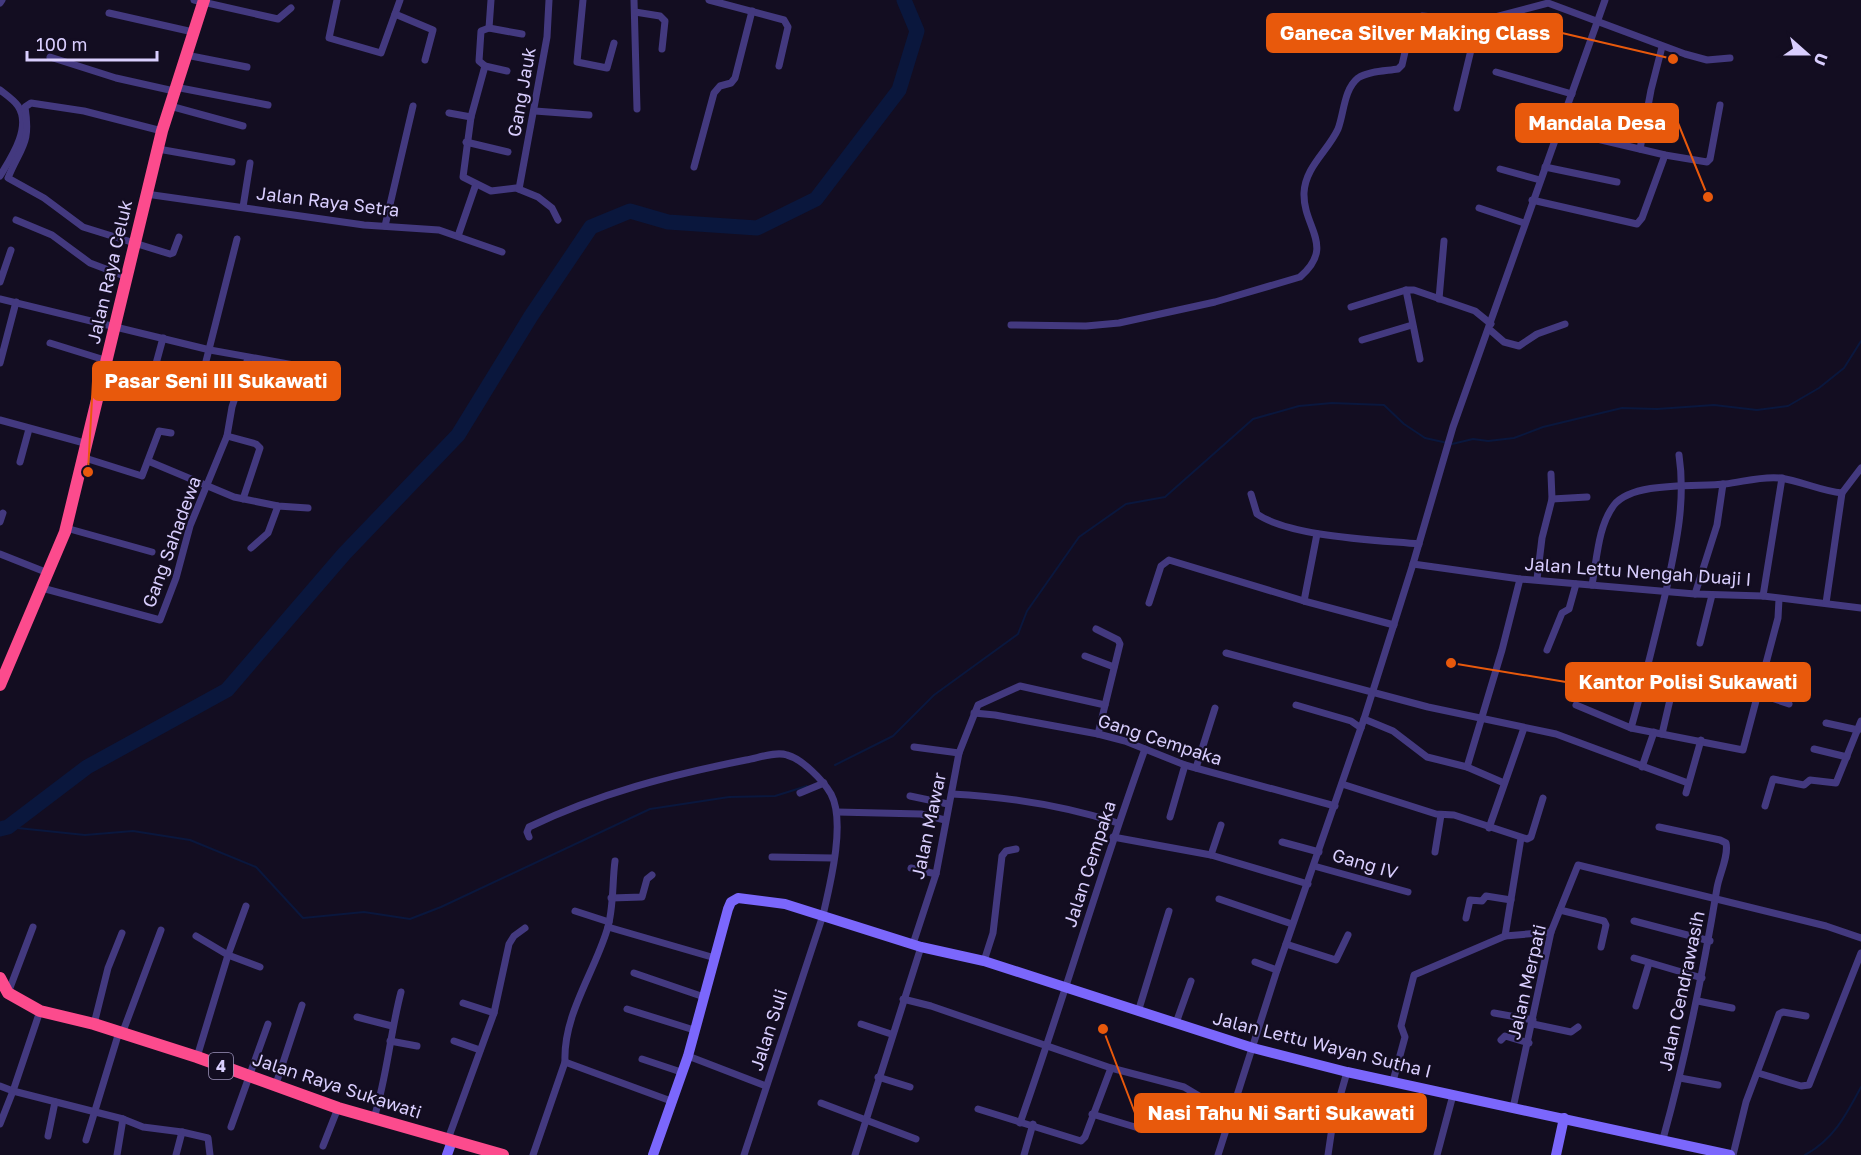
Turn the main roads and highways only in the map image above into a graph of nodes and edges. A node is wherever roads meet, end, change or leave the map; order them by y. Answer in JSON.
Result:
{"nodes":[{"id":1,"x":200,"y":1,"type":"edge"},
{"id":2,"x":6,"y":656,"type":"edge"},
{"id":3,"x":0,"y":685,"type":"edge"},
{"id":4,"x":3,"y":985,"type":"edge"},
{"id":5,"x":503,"y":1155,"type":"edge"}],
"edges":[{"from":1,"to":2,"type":"highway","name":"Jalan Raya Celuk"},
{"from":2,"to":3,"type":"highway","name":"Jalan Raya Celuk"},
{"from":4,"to":5,"type":"highway","name":"Jalan Raya Sukawati","number":"4"}]}
